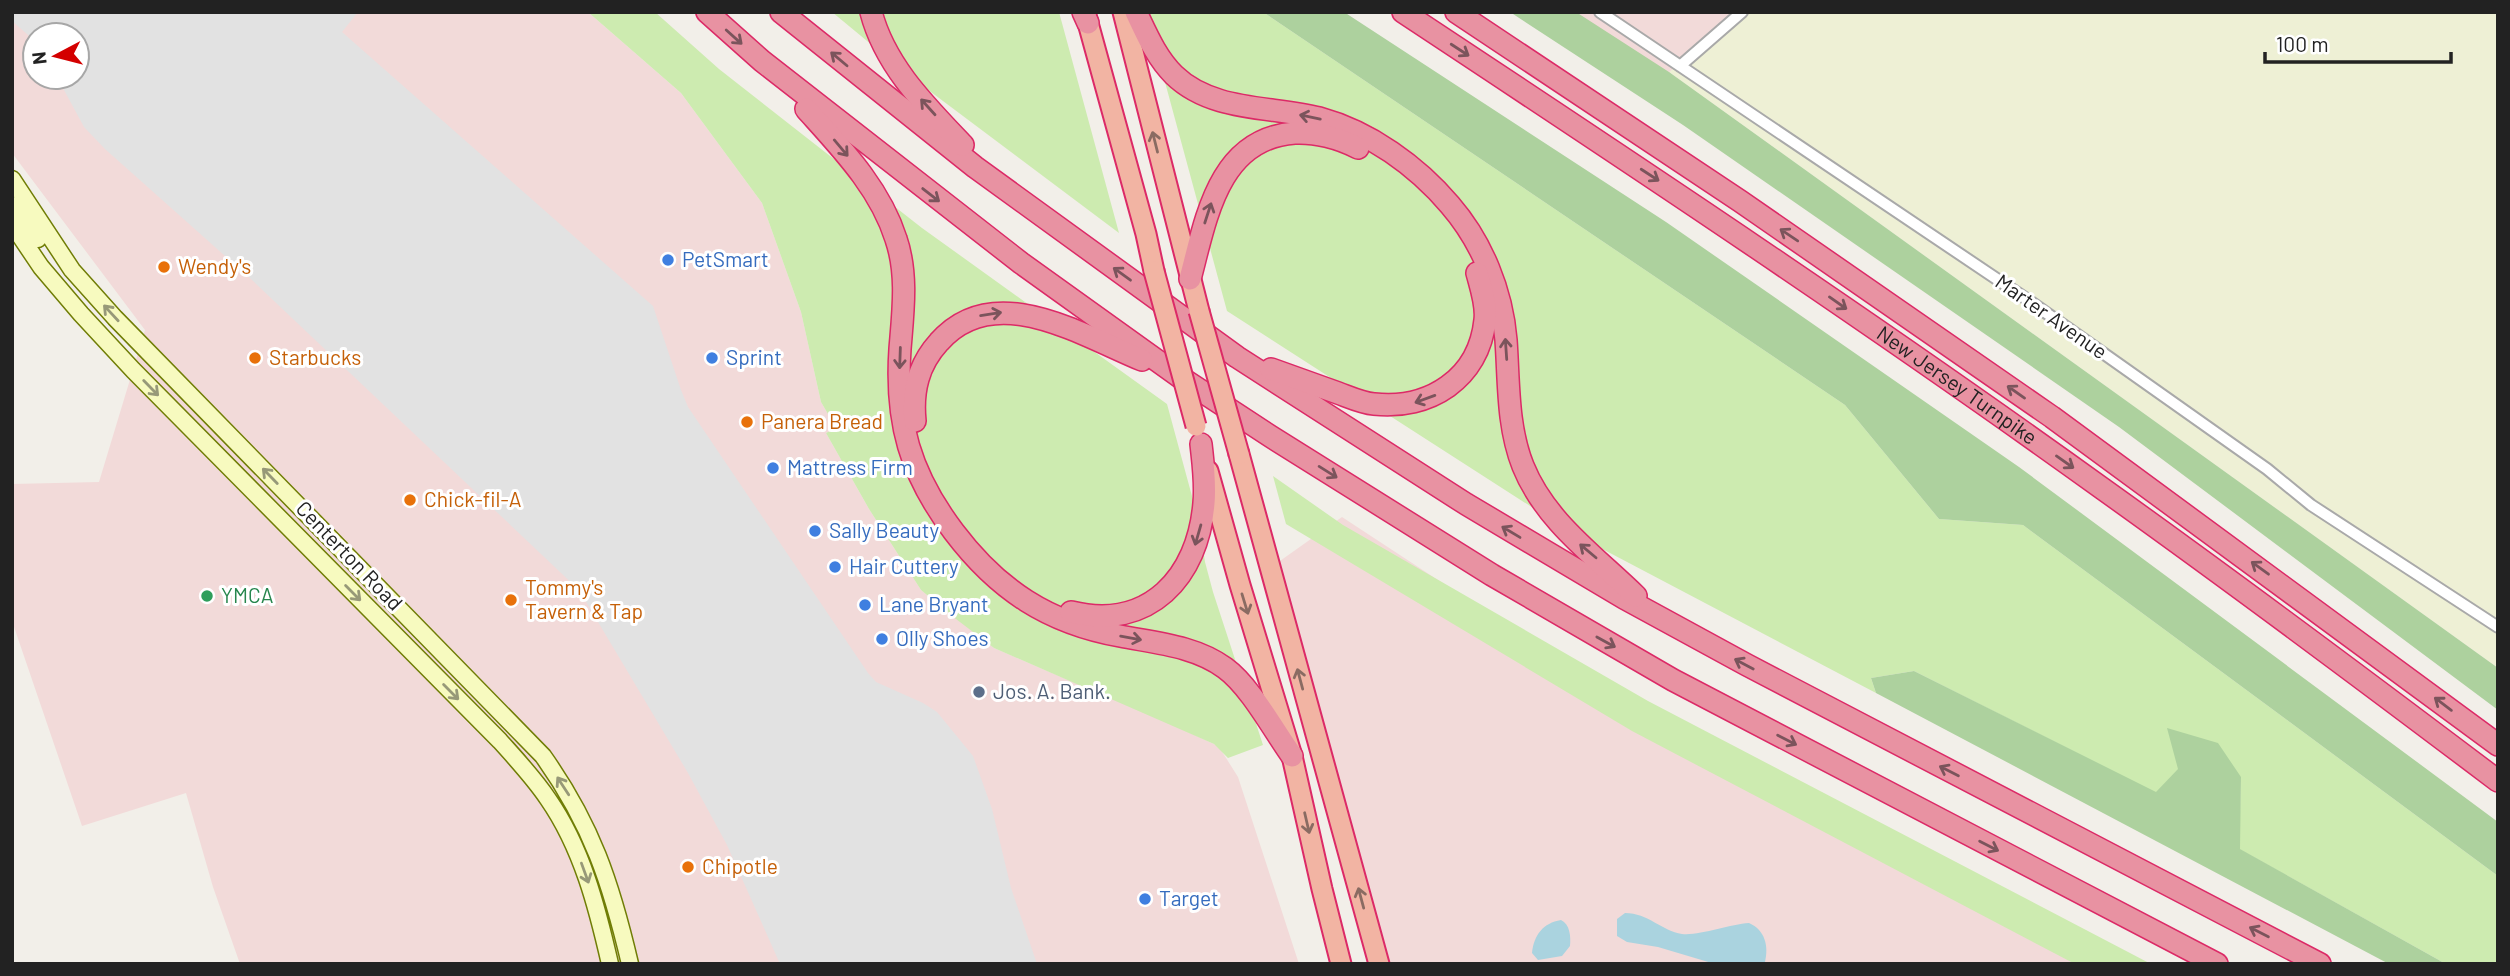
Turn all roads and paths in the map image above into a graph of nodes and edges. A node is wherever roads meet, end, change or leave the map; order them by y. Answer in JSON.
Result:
{"nodes":[{"id":1,"x":707,"y":12,"type":"edge"},
{"id":2,"x":781,"y":12,"type":"edge"},
{"id":3,"x":871,"y":12,"type":"edge"},
{"id":4,"x":1123,"y":12,"type":"edge"},
{"id":5,"x":1136,"y":12,"type":"edge"},
{"id":6,"x":1404,"y":12,"type":"edge"},
{"id":7,"x":1456,"y":12,"type":"edge"},
{"id":8,"x":1600,"y":12,"type":"edge"},
{"id":9,"x":1742,"y":12,"type":"edge"},
{"id":10,"x":1085,"y":16,"type":"edge"},
{"id":11,"x":762,"y":61,"type":"junction"},
{"id":12,"x":1680,"y":66,"type":"junction"},
{"id":13,"x":12,"y":179,"type":"edge"},
{"id":14,"x":1008,"y":192,"type":"junction"},
{"id":15,"x":12,"y":205,"type":"edge"},
{"id":16,"x":12,"y":224,"type":"edge"},
{"id":17,"x":72,"y":270,"type":"junction"},
{"id":18,"x":1190,"y":279,"type":"junction"},
{"id":19,"x":1237,"y":357,"type":"junction"},
{"id":20,"x":1180,"y":377,"type":"junction"},
{"id":21,"x":1198,"y":435,"type":"junction"},
{"id":22,"x":1655,"y":615,"type":"junction"},
{"id":23,"x":2498,"y":627,"type":"edge"},
{"id":24,"x":2498,"y":745,"type":"edge"},
{"id":25,"x":1292,"y":757,"type":"junction"},
{"id":26,"x":2498,"y":781,"type":"edge"},
{"id":27,"x":610,"y":964,"type":"edge"},
{"id":28,"x":630,"y":964,"type":"edge"},
{"id":29,"x":1341,"y":964,"type":"edge"},
{"id":30,"x":1379,"y":964,"type":"edge"},
{"id":31,"x":2217,"y":964,"type":"edge"},
{"id":32,"x":2320,"y":964,"type":"edge"}],
"edges":[{"from":1,"to":11,"type":"highway","one_way":true},
{"from":14,"to":2,"type":"highway","one_way":true},
{"from":14,"to":3,"type":"highway","one_way":true},
{"from":18,"to":4,"type":"highway","one_way":true},
{"from":22,"to":5,"type":"highway","one_way":true},
{"from":6,"to":26,"type":"highway","name":"New Jersey Turnpike","one_way":true},
{"from":24,"to":7,"type":"highway","name":"New Jersey Turnpike","one_way":true},
{"from":8,"to":12,"type":"street","name":"Marter Avenue"},
{"from":9,"to":12,"type":"street"},
{"from":10,"to":21,"type":"highway","bridge":true},
{"from":11,"to":20,"type":"highway","one_way":true},
{"from":11,"to":25,"type":"highway","one_way":true},
{"from":12,"to":23,"type":"street","name":"Marter Avenue"},
{"from":13,"to":17,"type":"main road","name":"Centerton Road"},
{"from":19,"to":14,"type":"highway","one_way":true},
{"from":15,"to":17,"type":"main road"},
{"from":16,"to":27,"type":"main road","name":"Centerton Road","one_way":true},
{"from":28,"to":17,"type":"main road","name":"Centerton Road","one_way":true},
{"from":18,"to":19,"type":"highway","one_way":true},
{"from":30,"to":18,"type":"highway","one_way":true,"bridge":true},
{"from":22,"to":19,"type":"highway","one_way":true},
{"from":21,"to":20,"type":"highway","one_way":true},
{"from":20,"to":31,"type":"highway","one_way":true},
{"from":21,"to":25,"type":"highway","one_way":true},
{"from":32,"to":22,"type":"highway","one_way":true},
{"from":25,"to":29,"type":"highway","one_way":true}]}
